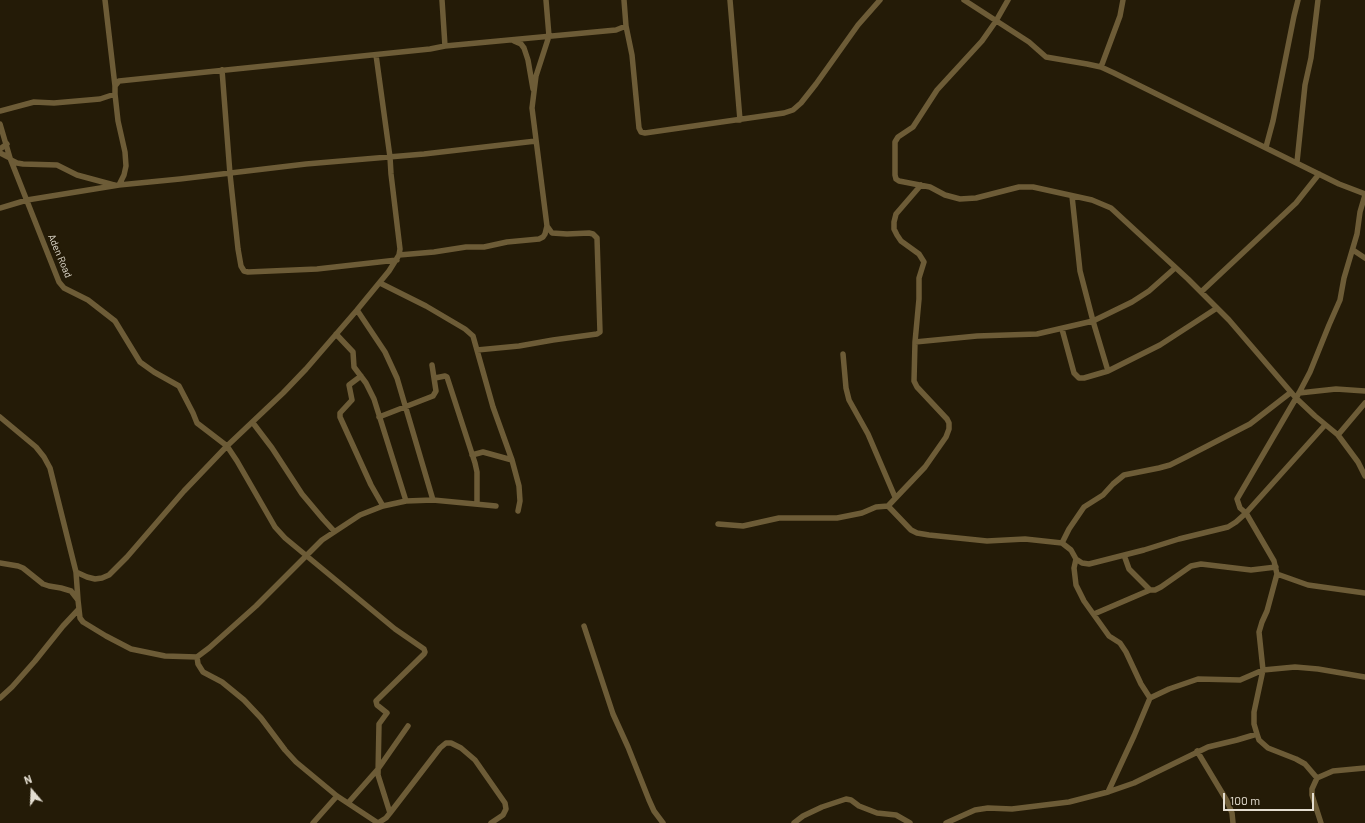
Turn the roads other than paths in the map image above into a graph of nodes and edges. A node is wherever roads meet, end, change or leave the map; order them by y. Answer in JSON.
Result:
{"nodes":[{"id":1,"x":105,"y":0,"type":"edge"},
{"id":2,"x":442,"y":0,"type":"edge"},
{"id":3,"x":546,"y":0,"type":"edge"},
{"id":4,"x":624,"y":0,"type":"edge"},
{"id":5,"x":730,"y":0,"type":"edge"},
{"id":6,"x":880,"y":0,"type":"edge"},
{"id":7,"x":964,"y":0,"type":"edge"},
{"id":8,"x":1008,"y":0,"type":"edge"},
{"id":9,"x":1123,"y":0,"type":"edge"},
{"id":10,"x":1298,"y":0,"type":"edge"},
{"id":11,"x":1318,"y":0,"type":"edge"},
{"id":12,"x":996,"y":21,"type":"junction"},
{"id":13,"x":626,"y":26,"type":"junction"},
{"id":14,"x":549,"y":36,"type":"junction"},
{"id":15,"x":513,"y":40,"type":"junction"},
{"id":16,"x":445,"y":46,"type":"junction"},
{"id":17,"x":376,"y":55,"type":"junction"},
{"id":18,"x":1101,"y":67,"type":"junction"},
{"id":19,"x":222,"y":70,"type":"junction"},
{"id":20,"x":115,"y":86,"type":"junction"},
{"id":21,"x":115,"y":94,"type":"junction"},
{"id":22,"x":534,"y":95,"type":"junction"},
{"id":23,"x":0,"y":110,"type":"edge"},
{"id":24,"x":740,"y":120,"type":"junction"},
{"id":25,"x":0,"y":124,"type":"edge"},
{"id":26,"x":536,"y":141,"type":"junction"},
{"id":27,"x":7,"y":144,"type":"junction"},
{"id":28,"x":1266,"y":147,"type":"junction"},
{"id":29,"x":0,"y":149,"type":"edge"},
{"id":30,"x":0,"y":153,"type":"edge"},
{"id":31,"x":390,"y":157,"type":"junction"},
{"id":32,"x":10,"y":159,"type":"junction"},
{"id":33,"x":1297,"y":162,"type":"junction"},
{"id":34,"x":230,"y":174,"type":"junction"},
{"id":35,"x":1319,"y":174,"type":"junction"},
{"id":36,"x":117,"y":185,"type":"junction"},
{"id":37,"x":921,"y":185,"type":"junction"},
{"id":38,"x":1365,"y":194,"type":"edge"},
{"id":39,"x":1072,"y":196,"type":"junction"},
{"id":40,"x":27,"y":200,"type":"junction"},
{"id":41,"x":0,"y":208,"type":"edge"},
{"id":42,"x":547,"y":226,"type":"junction"},
{"id":43,"x":1353,"y":250,"type":"junction"},
{"id":44,"x":398,"y":258,"type":"junction"},
{"id":45,"x":1365,"y":258,"type":"edge"},
{"id":46,"x":1175,"y":268,"type":"junction"},
{"id":47,"x":380,"y":283,"type":"junction"},
{"id":48,"x":1201,"y":292,"type":"junction"},
{"id":49,"x":1217,"y":308,"type":"junction"},
{"id":50,"x":357,"y":310,"type":"junction"},
{"id":51,"x":1093,"y":321,"type":"junction"},
{"id":52,"x":1062,"y":329,"type":"junction"},
{"id":53,"x":336,"y":334,"type":"junction"},
{"id":54,"x":915,"y":342,"type":"junction"},
{"id":55,"x":477,"y":350,"type":"junction"},
{"id":56,"x":843,"y":354,"type":"dead end"},
{"id":57,"x":432,"y":365,"type":"dead end"},
{"id":58,"x":1108,"y":371,"type":"junction"},
{"id":59,"x":361,"y":376,"type":"junction"},
{"id":60,"x":435,"y":378,"type":"junction"},
{"id":61,"x":1365,"y":391,"type":"edge"},
{"id":62,"x":1290,"y":393,"type":"junction"},
{"id":63,"x":1297,"y":396,"type":"junction"},
{"id":64,"x":1365,"y":403,"type":"edge"},
{"id":65,"x":406,"y":407,"type":"junction"},
{"id":66,"x":0,"y":417,"type":"edge"},
{"id":67,"x":379,"y":417,"type":"junction"},
{"id":68,"x":253,"y":423,"type":"junction"},
{"id":69,"x":1325,"y":425,"type":"junction"},
{"id":70,"x":1338,"y":435,"type":"junction"},
{"id":71,"x":227,"y":446,"type":"junction"},
{"id":72,"x":472,"y":455,"type":"junction"},
{"id":73,"x":512,"y":460,"type":"junction"},
{"id":74,"x":1365,"y":476,"type":"edge"},
{"id":75,"x":896,"y":497,"type":"junction"},
{"id":76,"x":433,"y":500,"type":"junction"},
{"id":77,"x":406,"y":501,"type":"junction"},
{"id":78,"x":477,"y":503,"type":"junction"},
{"id":79,"x":383,"y":506,"type":"junction"},
{"id":80,"x":496,"y":506,"type":"dead end"},
{"id":81,"x":888,"y":506,"type":"junction"},
{"id":82,"x":518,"y":511,"type":"dead end"},
{"id":83,"x":1246,"y":513,"type":"junction"},
{"id":84,"x":718,"y":524,"type":"dead end"},
{"id":85,"x":334,"y":531,"type":"junction"},
{"id":86,"x":1062,"y":543,"type":"junction"},
{"id":87,"x":306,"y":555,"type":"junction"},
{"id":88,"x":1124,"y":555,"type":"junction"},
{"id":89,"x":1076,"y":559,"type":"junction"},
{"id":90,"x":0,"y":564,"type":"edge"},
{"id":91,"x":1276,"y":566,"type":"junction"},
{"id":92,"x":76,"y":572,"type":"junction"},
{"id":93,"x":1277,"y":574,"type":"junction"},
{"id":94,"x":1150,"y":590,"type":"junction"},
{"id":95,"x":1365,"y":593,"type":"edge"},
{"id":96,"x":78,"y":600,"type":"junction"},
{"id":97,"x":78,"y":610,"type":"junction"},
{"id":98,"x":1094,"y":614,"type":"junction"},
{"id":99,"x":584,"y":626,"type":"dead end"},
{"id":100,"x":197,"y":657,"type":"junction"},
{"id":101,"x":1264,"y":670,"type":"junction"},
{"id":102,"x":1365,"y":677,"type":"edge"},
{"id":103,"x":0,"y":698,"type":"edge"},
{"id":104,"x":1150,"y":698,"type":"junction"},
{"id":105,"x":408,"y":726,"type":"dead end"},
{"id":106,"x":1257,"y":734,"type":"junction"},
{"id":107,"x":1197,"y":751,"type":"junction"},
{"id":108,"x":1365,"y":768,"type":"edge"},
{"id":109,"x":378,"y":769,"type":"junction"},
{"id":110,"x":1317,"y":778,"type":"junction"},
{"id":111,"x":1108,"y":792,"type":"junction"},
{"id":112,"x":338,"y":796,"type":"junction"},
{"id":113,"x":348,"y":803,"type":"junction"},
{"id":114,"x":390,"y":813,"type":"junction"},
{"id":115,"x":313,"y":823,"type":"edge"},
{"id":116,"x":378,"y":823,"type":"edge"},
{"id":117,"x":491,"y":823,"type":"edge"},
{"id":118,"x":663,"y":823,"type":"edge"},
{"id":119,"x":794,"y":823,"type":"edge"},
{"id":120,"x":910,"y":823,"type":"edge"},
{"id":121,"x":946,"y":823,"type":"edge"},
{"id":122,"x":1233,"y":823,"type":"edge"},
{"id":123,"x":1321,"y":823,"type":"edge"}],
"edges":[{"from":1,"to":20,"type":"street"},
{"from":2,"to":16,"type":"street"},
{"from":3,"to":14,"type":"street"},
{"from":4,"to":13,"type":"street"},
{"from":5,"to":24,"type":"street"},
{"from":6,"to":24,"type":"street"},
{"from":7,"to":12,"type":"street"},
{"from":8,"to":12,"type":"street"},
{"from":9,"to":18,"type":"street"},
{"from":10,"to":28,"type":"street"},
{"from":11,"to":33,"type":"street"},
{"from":12,"to":18,"type":"street"},
{"from":12,"to":37,"type":"street"},
{"from":13,"to":14,"type":"street"},
{"from":13,"to":24,"type":"street"},
{"from":14,"to":15,"type":"street"},
{"from":14,"to":22,"type":"street"},
{"from":15,"to":16,"type":"street"},
{"from":15,"to":22,"type":"street"},
{"from":16,"to":17,"type":"street"},
{"from":17,"to":19,"type":"street"},
{"from":17,"to":31,"type":"street"},
{"from":18,"to":28,"type":"street"},
{"from":19,"to":20,"type":"street"},
{"from":19,"to":34,"type":"street"},
{"from":20,"to":21,"type":"street"},
{"from":21,"to":23,"type":"street"},
{"from":21,"to":36,"type":"street"},
{"from":22,"to":26,"type":"street"},
{"from":25,"to":27,"type":"street","name":"Aden Road"},
{"from":26,"to":31,"type":"street"},
{"from":26,"to":42,"type":"street"},
{"from":27,"to":29,"type":"street"},
{"from":27,"to":32,"type":"street","name":"Aden Road"},
{"from":28,"to":33,"type":"street"},
{"from":30,"to":32,"type":"street"},
{"from":31,"to":34,"type":"street"},
{"from":31,"to":44,"type":"street"},
{"from":32,"to":36,"type":"street"},
{"from":32,"to":40,"type":"street","name":"Aden Road"},
{"from":33,"to":35,"type":"street"},
{"from":34,"to":36,"type":"street"},
{"from":34,"to":44,"type":"street"},
{"from":35,"to":38,"type":"street"},
{"from":35,"to":48,"type":"street"},
{"from":36,"to":40,"type":"street"},
{"from":37,"to":39,"type":"street"},
{"from":37,"to":54,"type":"street"},
{"from":38,"to":43,"type":"street"},
{"from":39,"to":46,"type":"street"},
{"from":39,"to":51,"type":"street"},
{"from":40,"to":41,"type":"street"},
{"from":40,"to":71,"type":"street","name":"Aden Road"},
{"from":42,"to":44,"type":"street"},
{"from":42,"to":55,"type":"street"},
{"from":43,"to":45,"type":"street"},
{"from":43,"to":63,"type":"street"},
{"from":44,"to":47,"type":"street"},
{"from":46,"to":48,"type":"street"},
{"from":46,"to":51,"type":"street"},
{"from":47,"to":50,"type":"street"},
{"from":47,"to":55,"type":"street"},
{"from":48,"to":49,"type":"street"},
{"from":49,"to":58,"type":"street"},
{"from":49,"to":62,"type":"street"},
{"from":50,"to":53,"type":"street"},
{"from":50,"to":65,"type":"street"},
{"from":51,"to":52,"type":"street"},
{"from":51,"to":58,"type":"street"},
{"from":52,"to":54,"type":"street"},
{"from":52,"to":58,"type":"street"},
{"from":53,"to":59,"type":"street"},
{"from":53,"to":68,"type":"street"},
{"from":54,"to":75,"type":"street"},
{"from":55,"to":73,"type":"street"},
{"from":56,"to":75,"type":"street"},
{"from":57,"to":60,"type":"street"},
{"from":59,"to":67,"type":"street"},
{"from":59,"to":79,"type":"street"},
{"from":60,"to":65,"type":"street"},
{"from":60,"to":72,"type":"street"},
{"from":61,"to":63,"type":"street"},
{"from":62,"to":63,"type":"street"},
{"from":62,"to":86,"type":"street"},
{"from":63,"to":69,"type":"street"},
{"from":63,"to":83,"type":"street"},
{"from":64,"to":70,"type":"street"},
{"from":65,"to":67,"type":"street"},
{"from":65,"to":76,"type":"street"},
{"from":66,"to":92,"type":"street"},
{"from":67,"to":77,"type":"street"},
{"from":68,"to":71,"type":"street"},
{"from":68,"to":85,"type":"street"},
{"from":69,"to":70,"type":"street"},
{"from":69,"to":83,"type":"street"},
{"from":70,"to":74,"type":"street"},
{"from":71,"to":87,"type":"street"},
{"from":71,"to":92,"type":"street"},
{"from":72,"to":73,"type":"street"},
{"from":72,"to":78,"type":"street"},
{"from":73,"to":82,"type":"street"},
{"from":75,"to":81,"type":"street"},
{"from":76,"to":77,"type":"street"},
{"from":76,"to":78,"type":"street"},
{"from":77,"to":79,"type":"street"},
{"from":78,"to":80,"type":"street"},
{"from":79,"to":85,"type":"street"},
{"from":81,"to":84,"type":"street"},
{"from":81,"to":86,"type":"street"},
{"from":83,"to":88,"type":"street"},
{"from":83,"to":91,"type":"street"},
{"from":85,"to":87,"type":"street"},
{"from":86,"to":89,"type":"street"},
{"from":87,"to":100,"type":"street"},
{"from":87,"to":109,"type":"street"},
{"from":88,"to":89,"type":"street"},
{"from":88,"to":94,"type":"street"},
{"from":89,"to":98,"type":"street"},
{"from":90,"to":96,"type":"street"},
{"from":91,"to":93,"type":"street"},
{"from":91,"to":94,"type":"street"},
{"from":92,"to":96,"type":"street"},
{"from":93,"to":95,"type":"street"},
{"from":93,"to":101,"type":"street"},
{"from":94,"to":98,"type":"street"},
{"from":96,"to":97,"type":"street"},
{"from":97,"to":100,"type":"street"},
{"from":97,"to":103,"type":"street"},
{"from":98,"to":104,"type":"street"},
{"from":99,"to":118,"type":"street"},
{"from":100,"to":112,"type":"street"},
{"from":101,"to":102,"type":"street"},
{"from":101,"to":104,"type":"street"},
{"from":101,"to":106,"type":"street"},
{"from":104,"to":111,"type":"street"},
{"from":105,"to":109,"type":"street"},
{"from":106,"to":107,"type":"street"},
{"from":106,"to":110,"type":"street"},
{"from":107,"to":111,"type":"street"},
{"from":107,"to":122,"type":"street"},
{"from":108,"to":110,"type":"street"},
{"from":109,"to":113,"type":"street"},
{"from":109,"to":114,"type":"street"},
{"from":110,"to":123,"type":"street"},
{"from":111,"to":121,"type":"street"},
{"from":112,"to":113,"type":"street"},
{"from":112,"to":115,"type":"street"},
{"from":113,"to":116,"type":"street"},
{"from":114,"to":116,"type":"street"},
{"from":114,"to":117,"type":"street"},
{"from":119,"to":120,"type":"street"}]}
